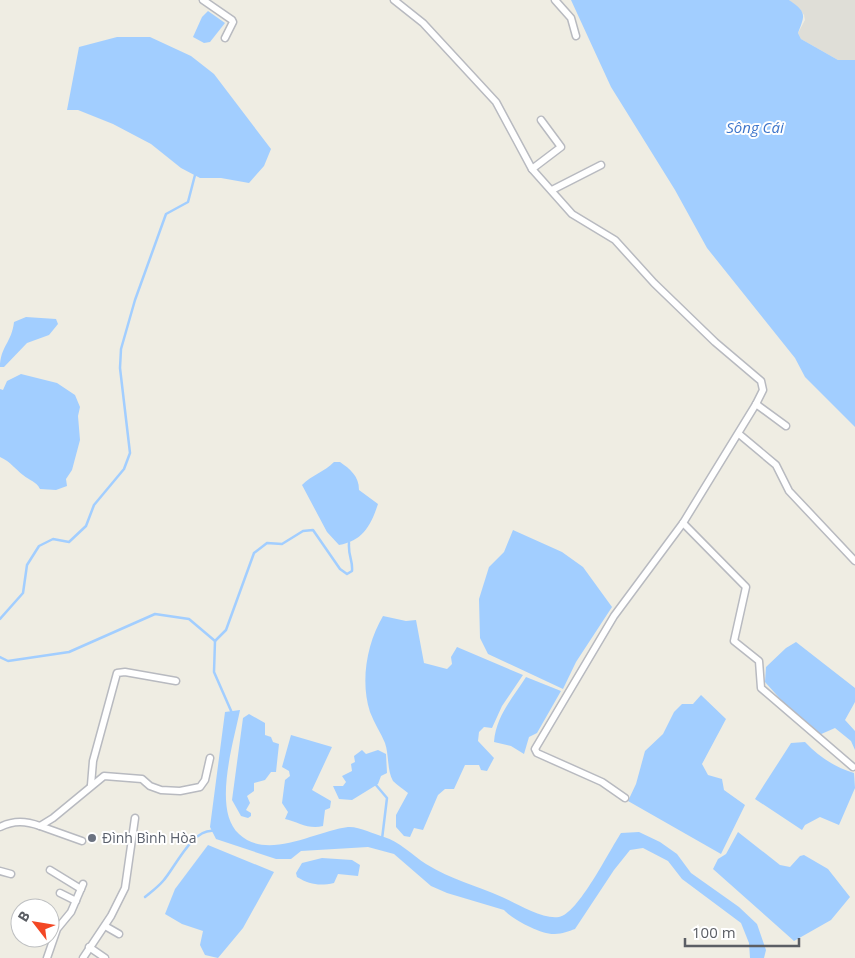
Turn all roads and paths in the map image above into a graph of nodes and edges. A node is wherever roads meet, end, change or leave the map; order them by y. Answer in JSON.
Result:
{"nodes":[{"id":1,"x":203,"y":0,"type":"edge"},
{"id":2,"x":394,"y":0,"type":"edge"},
{"id":3,"x":555,"y":0,"type":"edge"},
{"id":4,"x":576,"y":36,"type":"dead end"},
{"id":5,"x":225,"y":38,"type":"dead end"},
{"id":6,"x":541,"y":120,"type":"dead end"},
{"id":7,"x":601,"y":165,"type":"dead end"},
{"id":8,"x":532,"y":169,"type":"junction"},
{"id":9,"x":552,"y":190,"type":"junction"},
{"id":10,"x":756,"y":404,"type":"junction"},
{"id":11,"x":786,"y":426,"type":"dead end"},
{"id":12,"x":739,"y":434,"type":"junction"},
{"id":13,"x":683,"y":523,"type":"junction"},
{"id":14,"x":855,"y":561,"type":"edge"},
{"id":15,"x":176,"y":680,"type":"dead end"},
{"id":16,"x":210,"y":758,"type":"dead end"},
{"id":17,"x":853,"y":767,"type":"dead end"},
{"id":18,"x":91,"y":785,"type":"junction"},
{"id":19,"x":625,"y":798,"type":"dead end"},
{"id":20,"x":135,"y":818,"type":"dead end"},
{"id":21,"x":40,"y":826,"type":"junction"},
{"id":22,"x":0,"y":827,"type":"edge"},
{"id":23,"x":82,"y":840,"type":"dead end"},
{"id":24,"x":50,"y":870,"type":"dead end"},
{"id":25,"x":0,"y":871,"type":"edge"},
{"id":26,"x":11,"y":874,"type":"dead end"},
{"id":27,"x":60,"y":893,"type":"dead end"},
{"id":28,"x":76,"y":901,"type":"junction"},
{"id":29,"x":104,"y":926,"type":"junction"},
{"id":30,"x":119,"y":934,"type":"dead end"},
{"id":31,"x":89,"y":947,"type":"junction"},
{"id":32,"x":48,"y":958,"type":"edge"},
{"id":33,"x":83,"y":958,"type":"edge"},
{"id":34,"x":105,"y":958,"type":"edge"}],
"edges":[{"from":1,"to":5,"type":"street"},
{"from":2,"to":8,"type":"street"},
{"from":3,"to":4,"type":"street"},
{"from":6,"to":8,"type":"street"},
{"from":7,"to":9,"type":"street"},
{"from":8,"to":9,"type":"street"},
{"from":9,"to":10,"type":"street"},
{"from":10,"to":11,"type":"street"},
{"from":10,"to":12,"type":"street"},
{"from":12,"to":13,"type":"street"},
{"from":12,"to":14,"type":"street"},
{"from":13,"to":17,"type":"street"},
{"from":13,"to":19,"type":"street"},
{"from":15,"to":18,"type":"street"},
{"from":16,"to":18,"type":"street"},
{"from":18,"to":21,"type":"street"},
{"from":20,"to":29,"type":"street"},
{"from":21,"to":22,"type":"street"},
{"from":21,"to":23,"type":"street"},
{"from":24,"to":28,"type":"street"},
{"from":25,"to":26,"type":"street"},
{"from":27,"to":28,"type":"street"},
{"from":28,"to":32,"type":"street"},
{"from":29,"to":30,"type":"street"},
{"from":29,"to":31,"type":"street"},
{"from":31,"to":33,"type":"street"},
{"from":31,"to":34,"type":"street"}]}
